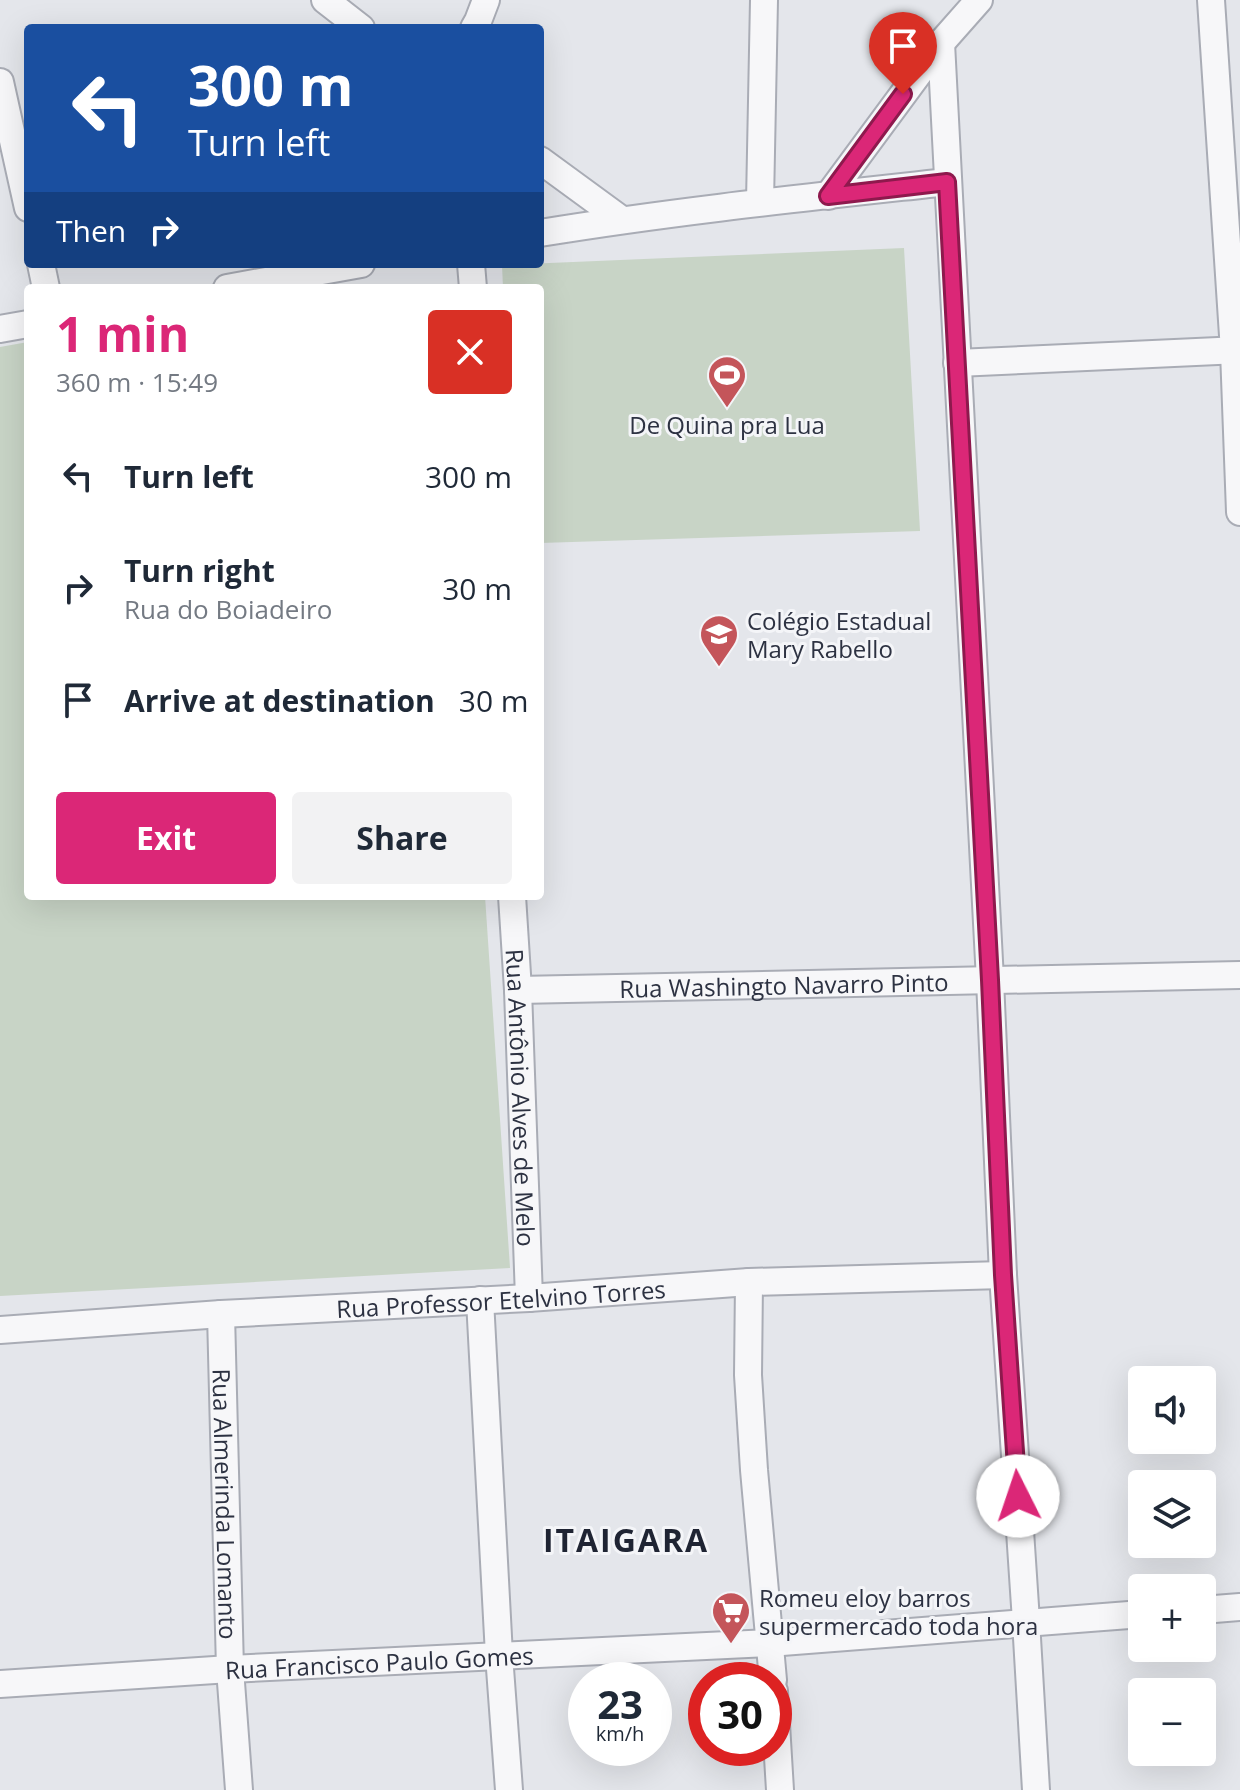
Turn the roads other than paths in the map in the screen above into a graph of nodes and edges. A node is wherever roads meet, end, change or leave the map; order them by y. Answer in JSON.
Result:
{"nodes":[{"id":1,"x":325,"y":0,"type":"edge"},
{"id":2,"x":486,"y":0,"type":"edge"},
{"id":3,"x":764,"y":0,"type":"edge"},
{"id":4,"x":979,"y":0,"type":"edge"},
{"id":5,"x":1211,"y":0,"type":"edge"},
{"id":6,"x":356,"y":24,"type":"edge"},
{"id":7,"x":476,"y":24,"type":"edge"},
{"id":8,"x":941,"y":43,"type":"junction"},
{"id":9,"x":0,"y":82,"type":"edge"},
{"id":10,"x":544,"y":163,"type":"edge"},
{"id":11,"x":947,"y":182,"type":"junction"},
{"id":12,"x":24,"y":190,"type":"edge"},
{"id":13,"x":828,"y":196,"type":"junction"},
{"id":14,"x":760,"y":202,"type":"junction"},
{"id":15,"x":622,"y":220,"type":"junction"},
{"id":16,"x":544,"y":232,"type":"edge"},
{"id":17,"x":339,"y":268,"type":"edge"},
{"id":18,"x":249,"y":284,"type":"edge"},
{"id":19,"x":24,"y":325,"type":"edge"},
{"id":20,"x":0,"y":329,"type":"edge"},
{"id":21,"x":1237,"y":351,"type":"edge"},
{"id":22,"x":957,"y":363,"type":"junction"},
{"id":23,"x":1240,"y":512,"type":"edge"},
{"id":24,"x":512,"y":900,"type":"edge"},
{"id":25,"x":1240,"y":975,"type":"edge"},
{"id":26,"x":990,"y":980,"type":"junction"},
{"id":27,"x":518,"y":990,"type":"junction"},
{"id":28,"x":1003,"y":1275,"type":"junction"},
{"id":29,"x":749,"y":1282,"type":"junction"},
{"id":30,"x":529,"y":1298,"type":"junction"},
{"id":31,"x":480,"y":1300,"type":"junction"},
{"id":32,"x":221,"y":1314,"type":"junction"},
{"id":33,"x":0,"y":1330,"type":"edge"},
{"id":34,"x":1240,"y":1607,"type":"edge"},
{"id":35,"x":1216,"y":1609,"type":"edge"},
{"id":36,"x":1128,"y":1615,"type":"edge"},
{"id":37,"x":1026,"y":1621,"type":"junction"},
{"id":38,"x":769,"y":1643,"type":"junction"},
{"id":39,"x":499,"y":1655,"type":"junction"},
{"id":40,"x":771,"y":1662,"type":"edge"},
{"id":41,"x":230,"y":1669,"type":"junction"},
{"id":42,"x":0,"y":1684,"type":"edge"},
{"id":43,"x":779,"y":1766,"type":"edge"},
{"id":44,"x":239,"y":1790,"type":"edge"},
{"id":45,"x":509,"y":1790,"type":"edge"},
{"id":46,"x":780,"y":1790,"type":"edge"},
{"id":47,"x":1036,"y":1790,"type":"edge"}],
"edges":[{"from":1,"to":6,"type":"street"},
{"from":2,"to":7,"type":"street"},
{"from":3,"to":14,"type":"street"},
{"from":4,"to":8,"type":"street"},
{"from":5,"to":21,"type":"street"},
{"from":8,"to":11,"type":"street"},
{"from":8,"to":13,"type":"street"},
{"from":9,"to":12,"type":"street"},
{"from":10,"to":15,"type":"street"},
{"from":11,"to":13,"type":"street"},
{"from":11,"to":22,"type":"street"},
{"from":13,"to":14,"type":"street"},
{"from":14,"to":15,"type":"street"},
{"from":15,"to":16,"type":"street"},
{"from":17,"to":18,"type":"street"},
{"from":19,"to":20,"type":"street"},
{"from":21,"to":22,"type":"street"},
{"from":21,"to":23,"type":"street"},
{"from":22,"to":26,"type":"street"},
{"from":24,"to":27,"type":"street","name":"Rua Antônio Alves de Melo"},
{"from":25,"to":26,"type":"street","name":"Rua Washingto Navarro Pinto"},
{"from":26,"to":27,"type":"street","name":"Rua Washingto Navarro Pinto"},
{"from":26,"to":28,"type":"street"},
{"from":27,"to":30,"type":"street","name":"Rua Antônio Alves de Melo"},
{"from":28,"to":29,"type":"street","name":"Rua Professor Etelvino Torres"},
{"from":28,"to":37,"type":"street"},
{"from":29,"to":30,"type":"street","name":"Rua Professor Etelvino Torres"},
{"from":29,"to":38,"type":"street"},
{"from":30,"to":31,"type":"street","name":"Rua Professor Etelvino Torres"},
{"from":31,"to":32,"type":"street","name":"Rua Professor Etelvino Torres"},
{"from":31,"to":39,"type":"street"},
{"from":32,"to":33,"type":"street","name":"Rua Professor Etelvino Torres"},
{"from":32,"to":41,"type":"street","name":"Rua Almerinda Lomanto"},
{"from":34,"to":35,"type":"street"},
{"from":36,"to":37,"type":"street","name":"Rua Francisco Paulo Gomes"},
{"from":37,"to":38,"type":"street","name":"Rua Francisco Paulo Gomes"},
{"from":37,"to":47,"type":"street"},
{"from":38,"to":39,"type":"street","name":"Rua Francisco Paulo Gomes"},
{"from":38,"to":40,"type":"street"},
{"from":39,"to":41,"type":"street","name":"Rua Francisco Paulo Gomes"},
{"from":39,"to":45,"type":"street"},
{"from":41,"to":42,"type":"street","name":"Rua Francisco Paulo Gomes"},
{"from":41,"to":44,"type":"street","name":"Rua Almerinda Lomanto"},
{"from":43,"to":46,"type":"street"}]}
